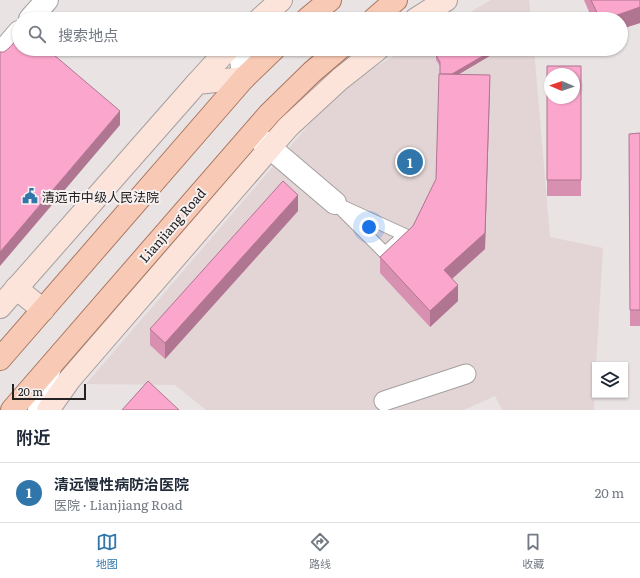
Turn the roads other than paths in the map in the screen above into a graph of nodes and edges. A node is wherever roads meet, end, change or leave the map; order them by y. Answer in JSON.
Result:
{"nodes":[{"id":1,"x":47,"y":0,"type":"edge"},
{"id":2,"x":281,"y":0,"type":"edge"},
{"id":3,"x":330,"y":0,"type":"edge"},
{"id":4,"x":396,"y":0,"type":"edge"},
{"id":5,"x":446,"y":0,"type":"edge"},
{"id":6,"x":36,"y":12,"type":"edge"},
{"id":7,"x":268,"y":12,"type":"edge"},
{"id":8,"x":315,"y":12,"type":"edge"},
{"id":9,"x":382,"y":12,"type":"edge"},
{"id":10,"x":427,"y":12,"type":"edge"},
{"id":11,"x":12,"y":40,"type":"edge"},
{"id":12,"x":0,"y":54,"type":"edge"},
{"id":13,"x":222,"y":56,"type":"edge"},
{"id":14,"x":240,"y":56,"type":"edge"},
{"id":15,"x":267,"y":56,"type":"edge"},
{"id":16,"x":331,"y":56,"type":"edge"},
{"id":17,"x":369,"y":56,"type":"edge"},
{"id":18,"x":244,"y":78,"type":"junction"},
{"id":19,"x":197,"y":83,"type":"junction"},
{"id":20,"x":252,"y":132,"type":"junction"},
{"id":21,"x":270,"y":148,"type":"junction"},
{"id":22,"x":335,"y":203,"type":"junction"},
{"id":23,"x":16,"y":288,"type":"junction"},
{"id":24,"x":0,"y":307,"type":"edge"},
{"id":25,"x":42,"y":310,"type":"junction"},
{"id":26,"x":0,"y":359,"type":"edge"},
{"id":27,"x":50,"y":366,"type":"junction"},
{"id":28,"x":466,"y":374,"type":"dead end"},
{"id":29,"x":384,"y":400,"type":"dead end"},
{"id":30,"x":12,"y":410,"type":"edge"},
{"id":31,"x":39,"y":410,"type":"edge"},
{"id":32,"x":48,"y":410,"type":"edge"}],
"edges":[{"from":1,"to":6,"type":"street"},
{"from":2,"to":7,"type":"main road"},
{"from":3,"to":8,"type":"main road"},
{"from":4,"to":9,"type":"main road"},
{"from":5,"to":10,"type":"main road"},
{"from":11,"to":12,"type":"street"},
{"from":13,"to":19,"type":"main road"},
{"from":14,"to":18,"type":"street"},
{"from":15,"to":18,"type":"main road"},
{"from":16,"to":20,"type":"main road","name":"Lianjiang Road"},
{"from":17,"to":21,"type":"main road"},
{"from":18,"to":19,"type":"main road"},
{"from":18,"to":25,"type":"main road"},
{"from":19,"to":23,"type":"main road"},
{"from":20,"to":21,"type":"street"},
{"from":20,"to":27,"type":"main road","name":"Lianjiang Road"},
{"from":21,"to":22,"type":"street"},
{"from":21,"to":32,"type":"main road"},
{"from":22,"to":22,"type":"lane"},
{"from":23,"to":24,"type":"main road"},
{"from":23,"to":25,"type":"main road"},
{"from":25,"to":26,"type":"main road"},
{"from":27,"to":30,"type":"main road","name":"Lianjiang Road"},
{"from":27,"to":31,"type":"street"},
{"from":28,"to":29,"type":"street"}]}
